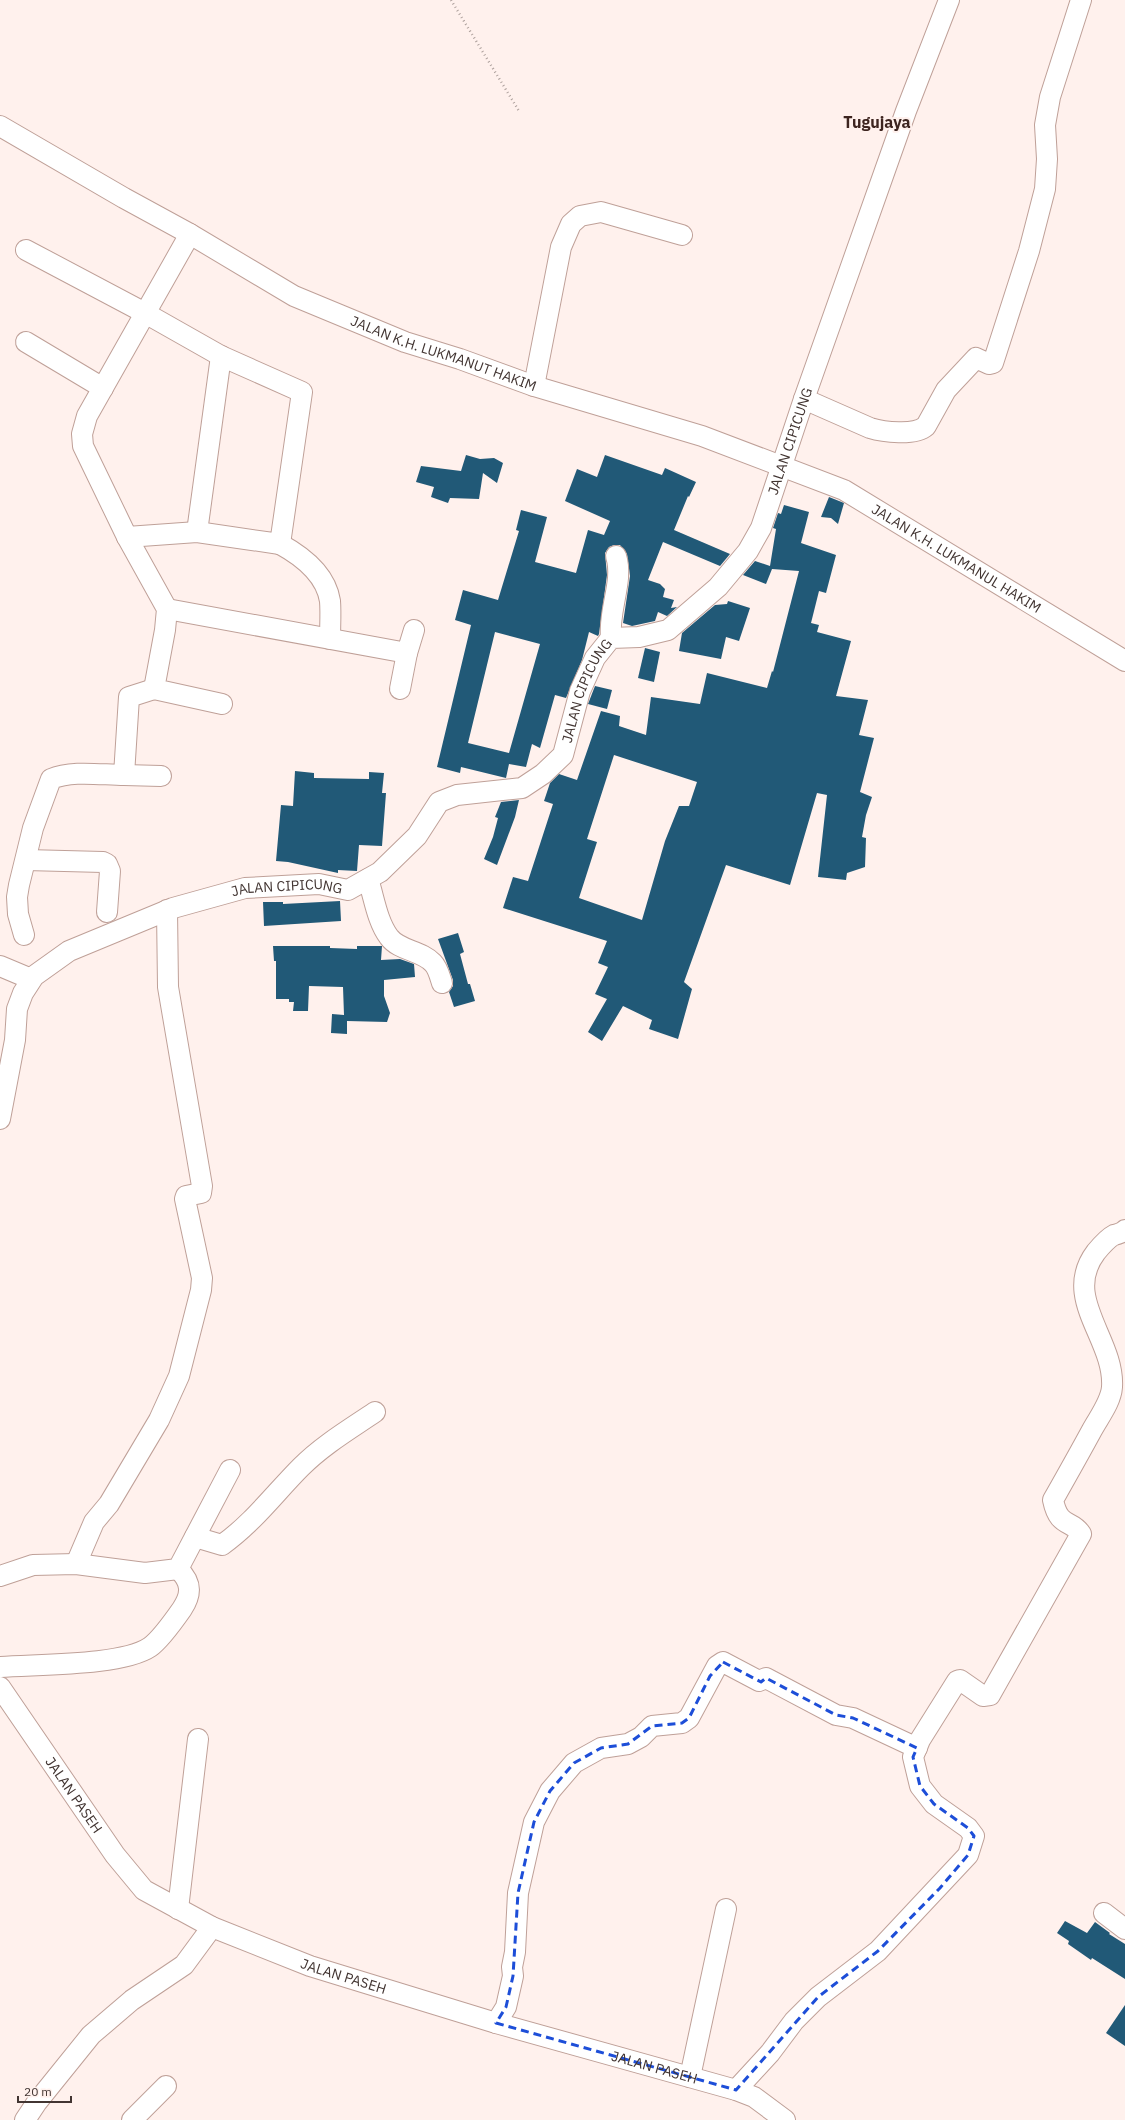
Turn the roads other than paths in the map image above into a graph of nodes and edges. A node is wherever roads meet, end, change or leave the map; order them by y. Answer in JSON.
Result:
{"nodes":[{"id":1,"x":949,"y":0,"type":"edge"},
{"id":2,"x":1081,"y":0,"type":"edge"},
{"id":3,"x":0,"y":126,"type":"edge"},
{"id":4,"x":190,"y":234,"type":"junction"},
{"id":5,"x":682,"y":234,"type":"dead end"},
{"id":6,"x":26,"y":250,"type":"dead end"},
{"id":7,"x":145,"y":313,"type":"junction"},
{"id":8,"x":26,"y":342,"type":"dead end"},
{"id":9,"x":221,"y":356,"type":"junction"},
{"id":10,"x":534,"y":386,"type":"junction"},
{"id":11,"x":103,"y":388,"type":"junction"},
{"id":12,"x":804,"y":399,"type":"junction"},
{"id":13,"x":782,"y":467,"type":"junction"},
{"id":14,"x":197,"y":532,"type":"junction"},
{"id":15,"x":126,"y":537,"type":"junction"},
{"id":16,"x":280,"y":544,"type":"junction"},
{"id":17,"x":616,"y":556,"type":"dead end"},
{"id":18,"x":167,"y":609,"type":"junction"},
{"id":19,"x":414,"y":630,"type":"dead end"},
{"id":20,"x":611,"y":638,"type":"junction"},
{"id":21,"x":330,"y":639,"type":"junction"},
{"id":22,"x":407,"y":653,"type":"junction"},
{"id":23,"x":1125,"y":661,"type":"edge"},
{"id":24,"x":154,"y":689,"type":"junction"},
{"id":25,"x":400,"y":689,"type":"dead end"},
{"id":26,"x":222,"y":704,"type":"dead end"},
{"id":27,"x":124,"y":775,"type":"junction"},
{"id":28,"x":161,"y":776,"type":"dead end"},
{"id":29,"x":26,"y":860,"type":"junction"},
{"id":30,"x":368,"y":879,"type":"junction"},
{"id":31,"x":167,"y":910,"type":"junction"},
{"id":32,"x":107,"y":912,"type":"dead end"},
{"id":33,"x":24,"y":935,"type":"dead end"},
{"id":34,"x":0,"y":966,"type":"edge"},
{"id":35,"x":38,"y":974,"type":"junction"},
{"id":36,"x":442,"y":983,"type":"dead end"},
{"id":37,"x":0,"y":1119,"type":"edge"},
{"id":38,"x":1125,"y":1230,"type":"edge"},
{"id":39,"x":375,"y":1412,"type":"dead end"},
{"id":40,"x":230,"y":1470,"type":"dead end"},
{"id":41,"x":195,"y":1537,"type":"junction"},
{"id":42,"x":76,"y":1564,"type":"junction"},
{"id":43,"x":178,"y":1569,"type":"junction"},
{"id":44,"x":0,"y":1576,"type":"edge"},
{"id":45,"x":0,"y":1666,"type":"edge"},
{"id":46,"x":0,"y":1687,"type":"edge"},
{"id":47,"x":198,"y":1739,"type":"dead end"},
{"id":48,"x":917,"y":1748,"type":"junction"},
{"id":49,"x":178,"y":1909,"type":"junction"},
{"id":50,"x":726,"y":1909,"type":"dead end"},
{"id":51,"x":1104,"y":1914,"type":"dead end"},
{"id":52,"x":212,"y":1927,"type":"junction"},
{"id":53,"x":1125,"y":1929,"type":"edge"},
{"id":54,"x":496,"y":2023,"type":"junction"},
{"id":55,"x":690,"y":2077,"type":"junction"},
{"id":56,"x":166,"y":2086,"type":"dead end"},
{"id":57,"x":736,"y":2090,"type":"junction"},
{"id":58,"x":25,"y":2120,"type":"edge"},
{"id":59,"x":132,"y":2120,"type":"edge"},
{"id":60,"x":785,"y":2120,"type":"edge"}],
"edges":[{"from":1,"to":12,"type":"street","name":"JALAN CIPICUNG"},
{"from":2,"to":12,"type":"street"},
{"from":3,"to":4,"type":"street","name":"JALAN K.H. LUKMANUT HAKIM"},
{"from":4,"to":7,"type":"street"},
{"from":4,"to":10,"type":"street","name":"JALAN K.H. LUKMANUT HAKIM"},
{"from":5,"to":10,"type":"street"},
{"from":6,"to":7,"type":"street"},
{"from":7,"to":9,"type":"street"},
{"from":7,"to":11,"type":"street"},
{"from":8,"to":11,"type":"street"},
{"from":9,"to":14,"type":"street"},
{"from":9,"to":16,"type":"street"},
{"from":10,"to":13,"type":"street","name":"JALAN K.H. LUKMANUT HAKIM"},
{"from":11,"to":15,"type":"street"},
{"from":12,"to":13,"type":"street","name":"JALAN CIPICUNG"},
{"from":13,"to":20,"type":"street","name":"JALAN CIPICUNG"},
{"from":13,"to":23,"type":"street","name":"JALAN K.H. LUKMANUL HAKIM"},
{"from":14,"to":15,"type":"street"},
{"from":14,"to":16,"type":"street"},
{"from":15,"to":18,"type":"street"},
{"from":16,"to":21,"type":"street"},
{"from":17,"to":20,"type":"street"},
{"from":18,"to":21,"type":"street"},
{"from":18,"to":24,"type":"street"},
{"from":19,"to":22,"type":"street"},
{"from":20,"to":30,"type":"street","name":"JALAN CIPICUNG"},
{"from":21,"to":22,"type":"street"},
{"from":22,"to":25,"type":"street"},
{"from":24,"to":26,"type":"street"},
{"from":24,"to":27,"type":"street"},
{"from":27,"to":28,"type":"street"},
{"from":27,"to":29,"type":"street"},
{"from":29,"to":32,"type":"street"},
{"from":29,"to":33,"type":"street"},
{"from":30,"to":31,"type":"street","name":"JALAN CIPICUNG"},
{"from":30,"to":36,"type":"street"},
{"from":31,"to":35,"type":"street","name":"JALAN CIPICUNG"},
{"from":31,"to":42,"type":"street"},
{"from":34,"to":35,"type":"street"},
{"from":35,"to":37,"type":"street","name":"JALAN CIPICUNG"},
{"from":38,"to":48,"type":"street"},
{"from":39,"to":41,"type":"street"},
{"from":40,"to":41,"type":"street"},
{"from":41,"to":43,"type":"street"},
{"from":42,"to":43,"type":"street"},
{"from":42,"to":44,"type":"street"},
{"from":43,"to":45,"type":"street"},
{"from":46,"to":49,"type":"street","name":"JALAN PASEH"},
{"from":47,"to":49,"type":"street"},
{"from":48,"to":54,"type":"street"},
{"from":48,"to":57,"type":"street"},
{"from":49,"to":52,"type":"street","name":"JALAN PASEH"},
{"from":50,"to":55,"type":"street"},
{"from":51,"to":53,"type":"street"},
{"from":52,"to":54,"type":"street","name":"JALAN PASEH"},
{"from":52,"to":58,"type":"street"},
{"from":54,"to":55,"type":"street","name":"JALAN PASEH"},
{"from":55,"to":57,"type":"street","name":"JALAN PASEH"},
{"from":56,"to":59,"type":"street"},
{"from":57,"to":60,"type":"street","name":"JALAN PASEH"}]}
